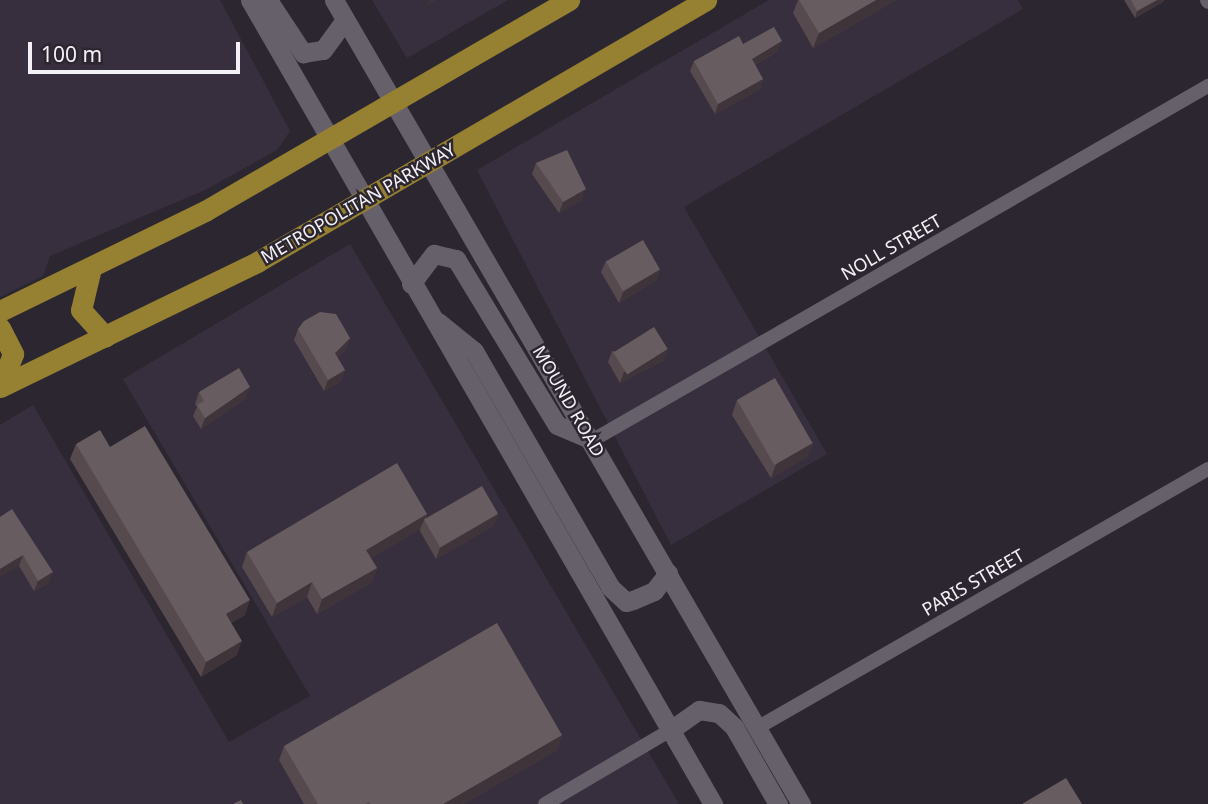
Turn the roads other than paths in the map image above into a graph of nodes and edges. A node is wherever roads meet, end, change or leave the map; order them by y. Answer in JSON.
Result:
{"nodes":[{"id":1,"x":250,"y":0,"type":"edge"},
{"id":2,"x":268,"y":0,"type":"edge"},
{"id":3,"x":334,"y":0,"type":"edge"},
{"id":4,"x":569,"y":0,"type":"edge"},
{"id":5,"x":706,"y":0,"type":"edge"},
{"id":6,"x":345,"y":20,"type":"junction"},
{"id":7,"x":1208,"y":86,"type":"edge"},
{"id":8,"x":395,"y":102,"type":"junction"},
{"id":9,"x":329,"y":140,"type":"junction"},
{"id":10,"x":430,"y":162,"type":"junction"},
{"id":11,"x":363,"y":201,"type":"junction"},
{"id":12,"x":92,"y":268,"type":"junction"},
{"id":13,"x":411,"y":284,"type":"junction"},
{"id":14,"x":0,"y":311,"type":"edge"},
{"id":15,"x":427,"y":313,"type":"junction"},
{"id":16,"x":0,"y":328,"type":"edge"},
{"id":17,"x":105,"y":337,"type":"junction"},
{"id":18,"x":0,"y":387,"type":"edge"},
{"id":19,"x":593,"y":440,"type":"junction"},
{"id":20,"x":1208,"y":469,"type":"edge"},
{"id":21,"x":667,"y":573,"type":"junction"},
{"id":22,"x":757,"y":728,"type":"junction"},
{"id":23,"x":669,"y":730,"type":"junction"},
{"id":24,"x":545,"y":804,"type":"edge"},
{"id":25,"x":713,"y":804,"type":"edge"},
{"id":26,"x":778,"y":804,"type":"edge"},
{"id":27,"x":801,"y":804,"type":"edge"}],
"edges":[{"from":1,"to":9,"type":"main road"},
{"from":2,"to":6,"type":"main road"},
{"from":3,"to":6,"type":"main road","name":"MOUND ROAD"},
{"from":4,"to":8,"type":"main road"},
{"from":5,"to":10,"type":"main road","name":"METROPOLITAN PARKWAY"},
{"from":6,"to":8,"type":"main road","name":"MOUND ROAD"},
{"from":7,"to":19,"type":"street","name":"NOLL STREET"},
{"from":8,"to":9,"type":"main road"},
{"from":8,"to":10,"type":"main road","name":"MOUND ROAD"},
{"from":9,"to":11,"type":"main road"},
{"from":9,"to":12,"type":"main road"},
{"from":10,"to":11,"type":"main road","name":"METROPOLITAN PARKWAY"},
{"from":10,"to":19,"type":"main road","name":"MOUND ROAD"},
{"from":11,"to":13,"type":"main road"},
{"from":11,"to":17,"type":"main road","name":"METROPOLITAN PARKWAY"},
{"from":12,"to":14,"type":"main road"},
{"from":12,"to":17,"type":"main road"},
{"from":13,"to":15,"type":"main road"},
{"from":13,"to":19,"type":"main road"},
{"from":15,"to":21,"type":"main road"},
{"from":15,"to":23,"type":"main road"},
{"from":16,"to":18,"type":"main road"},
{"from":17,"to":18,"type":"main road","name":"METROPOLITAN PARKWAY"},
{"from":19,"to":21,"type":"main road","name":"MOUND ROAD"},
{"from":20,"to":22,"type":"street","name":"PARIS STREET"},
{"from":21,"to":22,"type":"main road","name":"MOUND ROAD"},
{"from":22,"to":27,"type":"main road","name":"MOUND ROAD"},
{"from":23,"to":24,"type":"street"},
{"from":23,"to":25,"type":"main road"},
{"from":23,"to":26,"type":"main road"}]}
